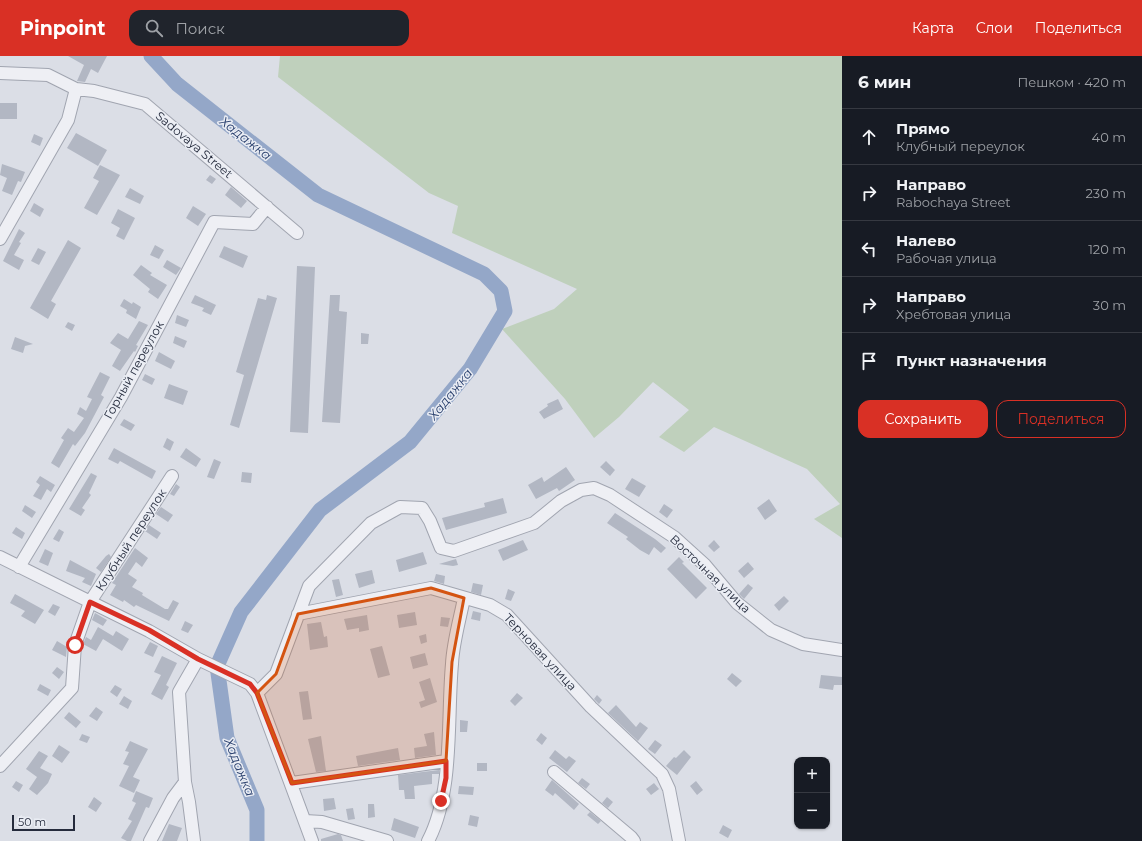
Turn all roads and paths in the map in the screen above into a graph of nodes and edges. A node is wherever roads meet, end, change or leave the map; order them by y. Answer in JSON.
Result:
{"nodes":[{"id":1,"x":0,"y":73,"type":"edge"},
{"id":2,"x":76,"y":89,"type":"junction"},
{"id":3,"x":267,"y":207,"type":"junction"},
{"id":4,"x":297,"y":233,"type":"dead end"},
{"id":5,"x":0,"y":239,"type":"edge"},
{"id":6,"x":172,"y":476,"type":"dead end"},
{"id":7,"x":0,"y":557,"type":"edge"},
{"id":8,"x":19,"y":566,"type":"junction"},
{"id":9,"x":464,"y":598,"type":"junction"},
{"id":10,"x":90,"y":602,"type":"junction"},
{"id":11,"x":298,"y":614,"type":"junction"},
{"id":12,"x":842,"y":650,"type":"edge"},
{"id":13,"x":198,"y":659,"type":"junction"},
{"id":14,"x":257,"y":693,"type":"junction"},
{"id":15,"x":446,"y":761,"type":"junction"},
{"id":16,"x":0,"y":766,"type":"edge"},
{"id":17,"x":554,"y":772,"type":"dead end"},
{"id":18,"x":185,"y":782,"type":"junction"},
{"id":19,"x":292,"y":783,"type":"junction"},
{"id":20,"x":305,"y":821,"type":"junction"},
{"id":21,"x":150,"y":841,"type":"edge"},
{"id":22,"x":194,"y":841,"type":"edge"},
{"id":23,"x":312,"y":841,"type":"edge"},
{"id":24,"x":387,"y":841,"type":"edge"},
{"id":25,"x":428,"y":841,"type":"edge"},
{"id":26,"x":634,"y":841,"type":"edge"},
{"id":27,"x":679,"y":841,"type":"edge"}],
"edges":[{"from":1,"to":2,"type":"street","name":"Sadovaya Street"},
{"from":2,"to":3,"type":"street","name":"Sadovaya Street"},
{"from":2,"to":5,"type":"street"},
{"from":3,"to":4,"type":"street","name":"Sadovaya Street"},
{"from":3,"to":8,"type":"street","name":"Горный переулок"},
{"from":6,"to":10,"type":"street","name":"Клубный переулок"},
{"from":7,"to":8,"type":"street"},
{"from":8,"to":10,"type":"street"},
{"from":9,"to":11,"type":"street","name":"Терновая улица"},
{"from":9,"to":15,"type":"street"},
{"from":9,"to":27,"type":"street","name":"Терновая улица"},
{"from":10,"to":13,"type":"street"},
{"from":10,"to":16,"type":"street","name":"Клубный переулок"},
{"from":11,"to":12,"type":"street","name":"Восточная улица"},
{"from":11,"to":14,"type":"street"},
{"from":13,"to":14,"type":"street"},
{"from":13,"to":18,"type":"street"},
{"from":14,"to":19,"type":"street"},
{"from":15,"to":19,"type":"street"},
{"from":15,"to":25,"type":"street"},
{"from":17,"to":26,"type":"street"},
{"from":18,"to":21,"type":"street"},
{"from":18,"to":22,"type":"street"},
{"from":19,"to":20,"type":"street"},
{"from":20,"to":23,"type":"street"},
{"from":20,"to":24,"type":"street"}]}
